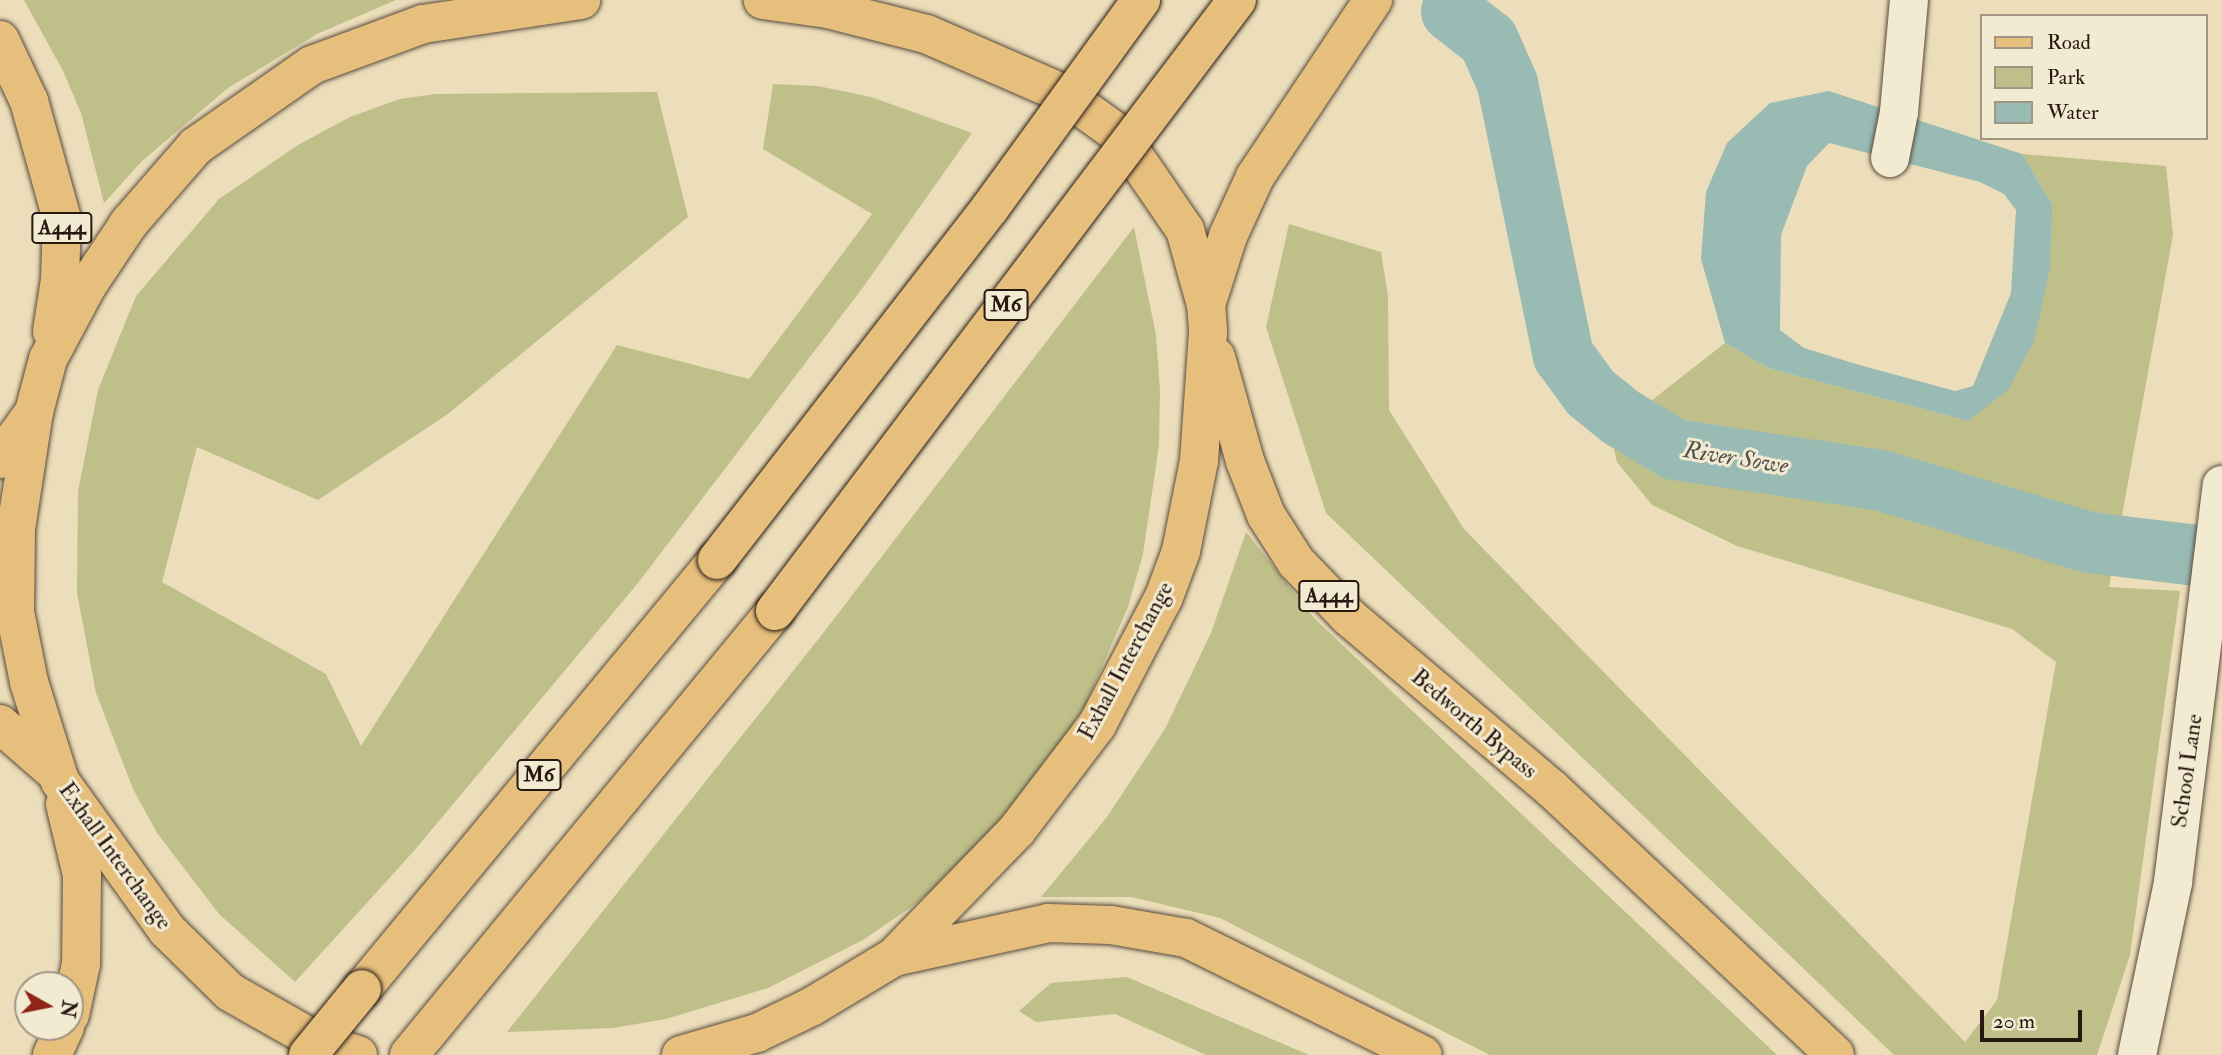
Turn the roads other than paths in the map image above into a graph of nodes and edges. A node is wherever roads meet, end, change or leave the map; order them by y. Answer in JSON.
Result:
{"nodes":[{"id":1,"x":581,"y":0,"type":"edge"},
{"id":2,"x":763,"y":0,"type":"edge"},
{"id":3,"x":1140,"y":0,"type":"edge"},
{"id":4,"x":1237,"y":0,"type":"edge"},
{"id":5,"x":1373,"y":0,"type":"edge"},
{"id":6,"x":1909,"y":0,"type":"edge"},
{"id":7,"x":837,"y":4,"type":"edge"},
{"id":8,"x":0,"y":40,"type":"edge"},
{"id":9,"x":1890,"y":158,"type":"dead end"},
{"id":10,"x":1207,"y":318,"type":"junction"},
{"id":11,"x":48,"y":359,"type":"junction"},
{"id":12,"x":34,"y":412,"type":"junction"},
{"id":13,"x":0,"y":459,"type":"edge"},
{"id":14,"x":2220,"y":503,"type":"edge"},
{"id":15,"x":0,"y":724,"type":"edge"},
{"id":16,"x":57,"y":777,"type":"junction"},
{"id":17,"x":894,"y":957,"type":"junction"},
{"id":18,"x":79,"y":971,"type":"edge"},
{"id":19,"x":744,"y":1044,"type":"edge"},
{"id":20,"x":308,"y":1055,"type":"edge"},
{"id":21,"x":358,"y":1055,"type":"edge"},
{"id":22,"x":409,"y":1055,"type":"edge"},
{"id":23,"x":681,"y":1055,"type":"edge"},
{"id":24,"x":1423,"y":1055,"type":"edge"},
{"id":25,"x":1835,"y":1055,"type":"edge"},
{"id":26,"x":2137,"y":1055,"type":"edge"}],
"edges":[{"from":1,"to":11,"type":"main road","name":"Exhall Interchange"},
{"from":2,"to":7,"type":"main road","name":"Exhall Interchange"},
{"from":3,"to":20,"type":"main road","number":"M6","bridge":true},
{"from":4,"to":22,"type":"main road","number":"M6","bridge":true},
{"from":5,"to":10,"type":"main road"},
{"from":6,"to":9,"type":"street"},
{"from":7,"to":10,"type":"main road","name":"Exhall Interchange"},
{"from":8,"to":11,"type":"main road","number":"A444"},
{"from":10,"to":17,"type":"main road","name":"Exhall Interchange"},
{"from":10,"to":25,"type":"main road","name":"Bedworth Bypass","number":"A444"},
{"from":11,"to":12,"type":"main road","name":"Exhall Interchange"},
{"from":12,"to":13,"type":"main road"},
{"from":12,"to":16,"type":"main road","name":"Exhall Interchange"},
{"from":14,"to":26,"type":"street","name":"School Lane"},
{"from":15,"to":16,"type":"main road"},
{"from":16,"to":18,"type":"main road"},
{"from":16,"to":21,"type":"main road","name":"Exhall Interchange"},
{"from":17,"to":19,"type":"main road","name":"Exhall Interchange"},
{"from":17,"to":24,"type":"main road"},
{"from":19,"to":23,"type":"main road","name":"Exhall Interchange"}]}
